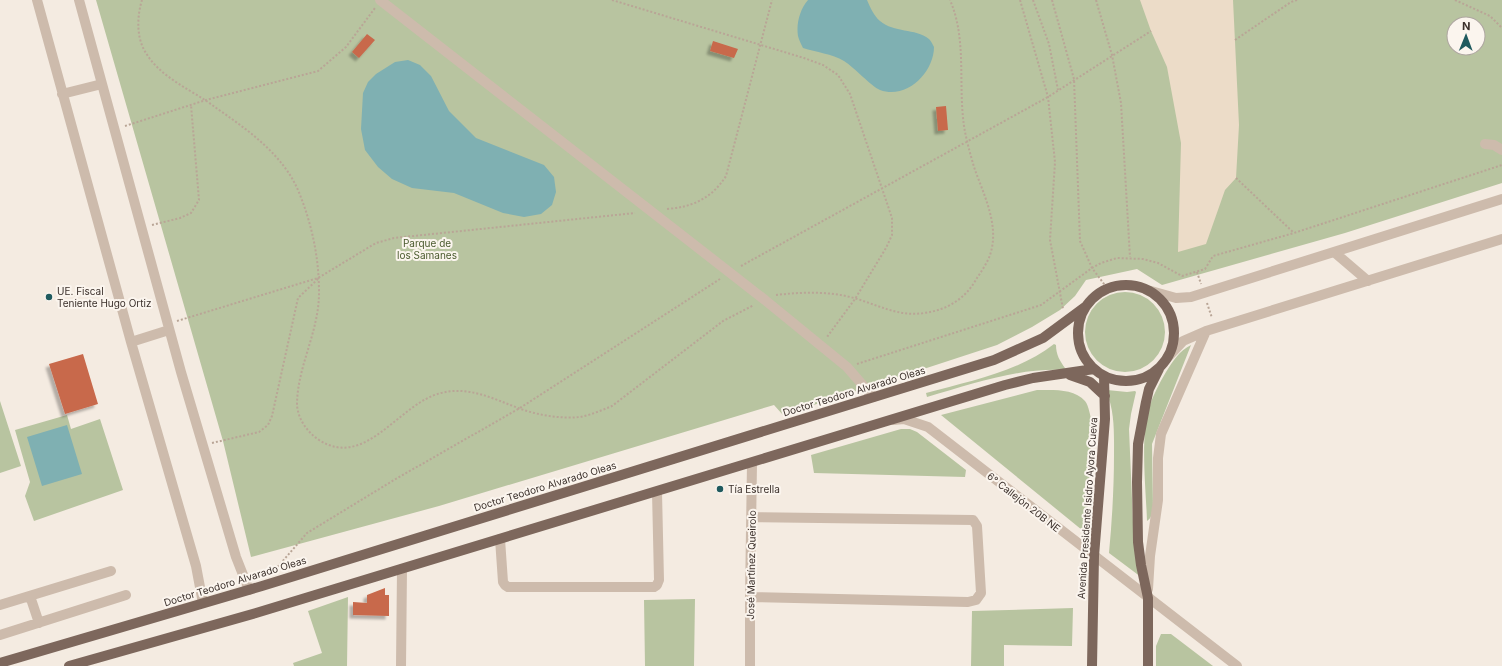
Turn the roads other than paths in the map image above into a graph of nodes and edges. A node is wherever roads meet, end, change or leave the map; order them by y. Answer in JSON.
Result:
{"nodes":[{"id":1,"x":37,"y":0,"type":"edge"},
{"id":2,"x":79,"y":0,"type":"edge"},
{"id":3,"x":381,"y":0,"type":"edge"},
{"id":4,"x":102,"y":84,"type":"junction"},
{"id":5,"x":62,"y":94,"type":"junction"},
{"id":6,"x":1485,"y":144,"type":"dead end"},
{"id":7,"x":1502,"y":150,"type":"edge"},
{"id":8,"x":1502,"y":199,"type":"edge"},
{"id":9,"x":1502,"y":239,"type":"edge"},
{"id":10,"x":1334,"y":252,"type":"junction"},
{"id":11,"x":1368,"y":281,"type":"junction"},
{"id":12,"x":1151,"y":291,"type":"junction"},
{"id":13,"x":1085,"y":307,"type":"junction"},
{"id":14,"x":169,"y":326,"type":"junction"},
{"id":15,"x":1206,"y":331,"type":"junction"},
{"id":16,"x":131,"y":342,"type":"junction"},
{"id":17,"x":1168,"y":357,"type":"junction"},
{"id":18,"x":1160,"y":367,"type":"junction"},
{"id":19,"x":1094,"y":369,"type":"junction"},
{"id":20,"x":1068,"y":374,"type":"junction"},
{"id":21,"x":1104,"y":376,"type":"junction"},
{"id":22,"x":1105,"y":396,"type":"junction"},
{"id":23,"x":873,"y":397,"type":"junction"},
{"id":24,"x":893,"y":420,"type":"junction"},
{"id":25,"x":752,"y":463,"type":"junction"},
{"id":26,"x":657,"y":492,"type":"junction"},
{"id":27,"x":751,"y":517,"type":"junction"},
{"id":28,"x":500,"y":539,"type":"junction"},
{"id":29,"x":1094,"y":556,"type":"junction"},
{"id":30,"x":402,"y":569,"type":"junction"},
{"id":31,"x":111,"y":571,"type":"dead end"},
{"id":32,"x":249,"y":590,"type":"junction"},
{"id":33,"x":1148,"y":594,"type":"junction"},
{"id":34,"x":126,"y":595,"type":"dead end"},
{"id":35,"x":30,"y":596,"type":"junction"},
{"id":36,"x":750,"y":597,"type":"junction"},
{"id":37,"x":203,"y":603,"type":"junction"},
{"id":38,"x":0,"y":605,"type":"edge"},
{"id":39,"x":39,"y":623,"type":"junction"},
{"id":40,"x":0,"y":635,"type":"edge"},
{"id":41,"x":0,"y":663,"type":"edge"},
{"id":42,"x":69,"y":666,"type":"edge"},
{"id":43,"x":401,"y":666,"type":"edge"},
{"id":44,"x":750,"y":666,"type":"edge"},
{"id":45,"x":1092,"y":666,"type":"edge"},
{"id":46,"x":1148,"y":666,"type":"edge"},
{"id":47,"x":1236,"y":666,"type":"edge"}],
"edges":[{"from":1,"to":5,"type":"street"},
{"from":2,"to":4,"type":"street"},
{"from":3,"to":23,"type":"street"},
{"from":4,"to":5,"type":"street"},
{"from":4,"to":14,"type":"street"},
{"from":5,"to":16,"type":"street"},
{"from":6,"to":7,"type":"street"},
{"from":8,"to":10,"type":"street"},
{"from":9,"to":11,"type":"street"},
{"from":10,"to":11,"type":"street"},
{"from":10,"to":12,"type":"street"},
{"from":11,"to":15,"type":"street"},
{"from":12,"to":13,"type":"main road"},
{"from":12,"to":17,"type":"main road"},
{"from":13,"to":19,"type":"main road"},
{"from":13,"to":23,"type":"main road","name":"Doctor Teodoro Alvarado Oleas"},
{"from":14,"to":16,"type":"street"},
{"from":14,"to":32,"type":"street"},
{"from":15,"to":17,"type":"street"},
{"from":15,"to":33,"type":"street"},
{"from":16,"to":37,"type":"street"},
{"from":17,"to":18,"type":"main road"},
{"from":18,"to":21,"type":"main road"},
{"from":18,"to":33,"type":"main road"},
{"from":19,"to":20,"type":"main road"},
{"from":19,"to":21,"type":"main road"},
{"from":20,"to":22,"type":"main road"},
{"from":20,"to":24,"type":"main road"},
{"from":21,"to":22,"type":"main road","name":"Avenida Presidente Isidro Ayora Cueva"},
{"from":22,"to":29,"type":"main road","name":"Avenida Presidente Isidro Ayora Cueva"},
{"from":23,"to":32,"type":"main road","name":"Doctor Teodoro Alvarado Oleas"},
{"from":24,"to":25,"type":"main road"},
{"from":24,"to":29,"type":"street","name":"6° Callejón 20B NE"},
{"from":25,"to":26,"type":"main road"},
{"from":25,"to":27,"type":"street","name":"José Martínez Queirolo"},
{"from":26,"to":28,"type":"main road"},
{"from":26,"to":28,"type":"street"},
{"from":27,"to":36,"type":"street","name":"José Martínez Queirolo"},
{"from":27,"to":36,"type":"street"},
{"from":28,"to":30,"type":"main road"},
{"from":29,"to":33,"type":"street","name":"6° Callejón 20B NE"},
{"from":29,"to":45,"type":"main road","name":"Avenida Presidente Isidro Ayora Cueva"},
{"from":30,"to":42,"type":"main road"},
{"from":30,"to":43,"type":"street"},
{"from":31,"to":35,"type":"street"},
{"from":32,"to":37,"type":"main road","name":"Doctor Teodoro Alvarado Oleas"},
{"from":33,"to":46,"type":"main road"},
{"from":33,"to":47,"type":"street"},
{"from":34,"to":39,"type":"street"},
{"from":35,"to":38,"type":"street"},
{"from":35,"to":39,"type":"street"},
{"from":36,"to":44,"type":"street","name":"José Martínez Queirolo"},
{"from":37,"to":41,"type":"main road","name":"Doctor Teodoro Alvarado Oleas"},
{"from":39,"to":40,"type":"street"}]}
